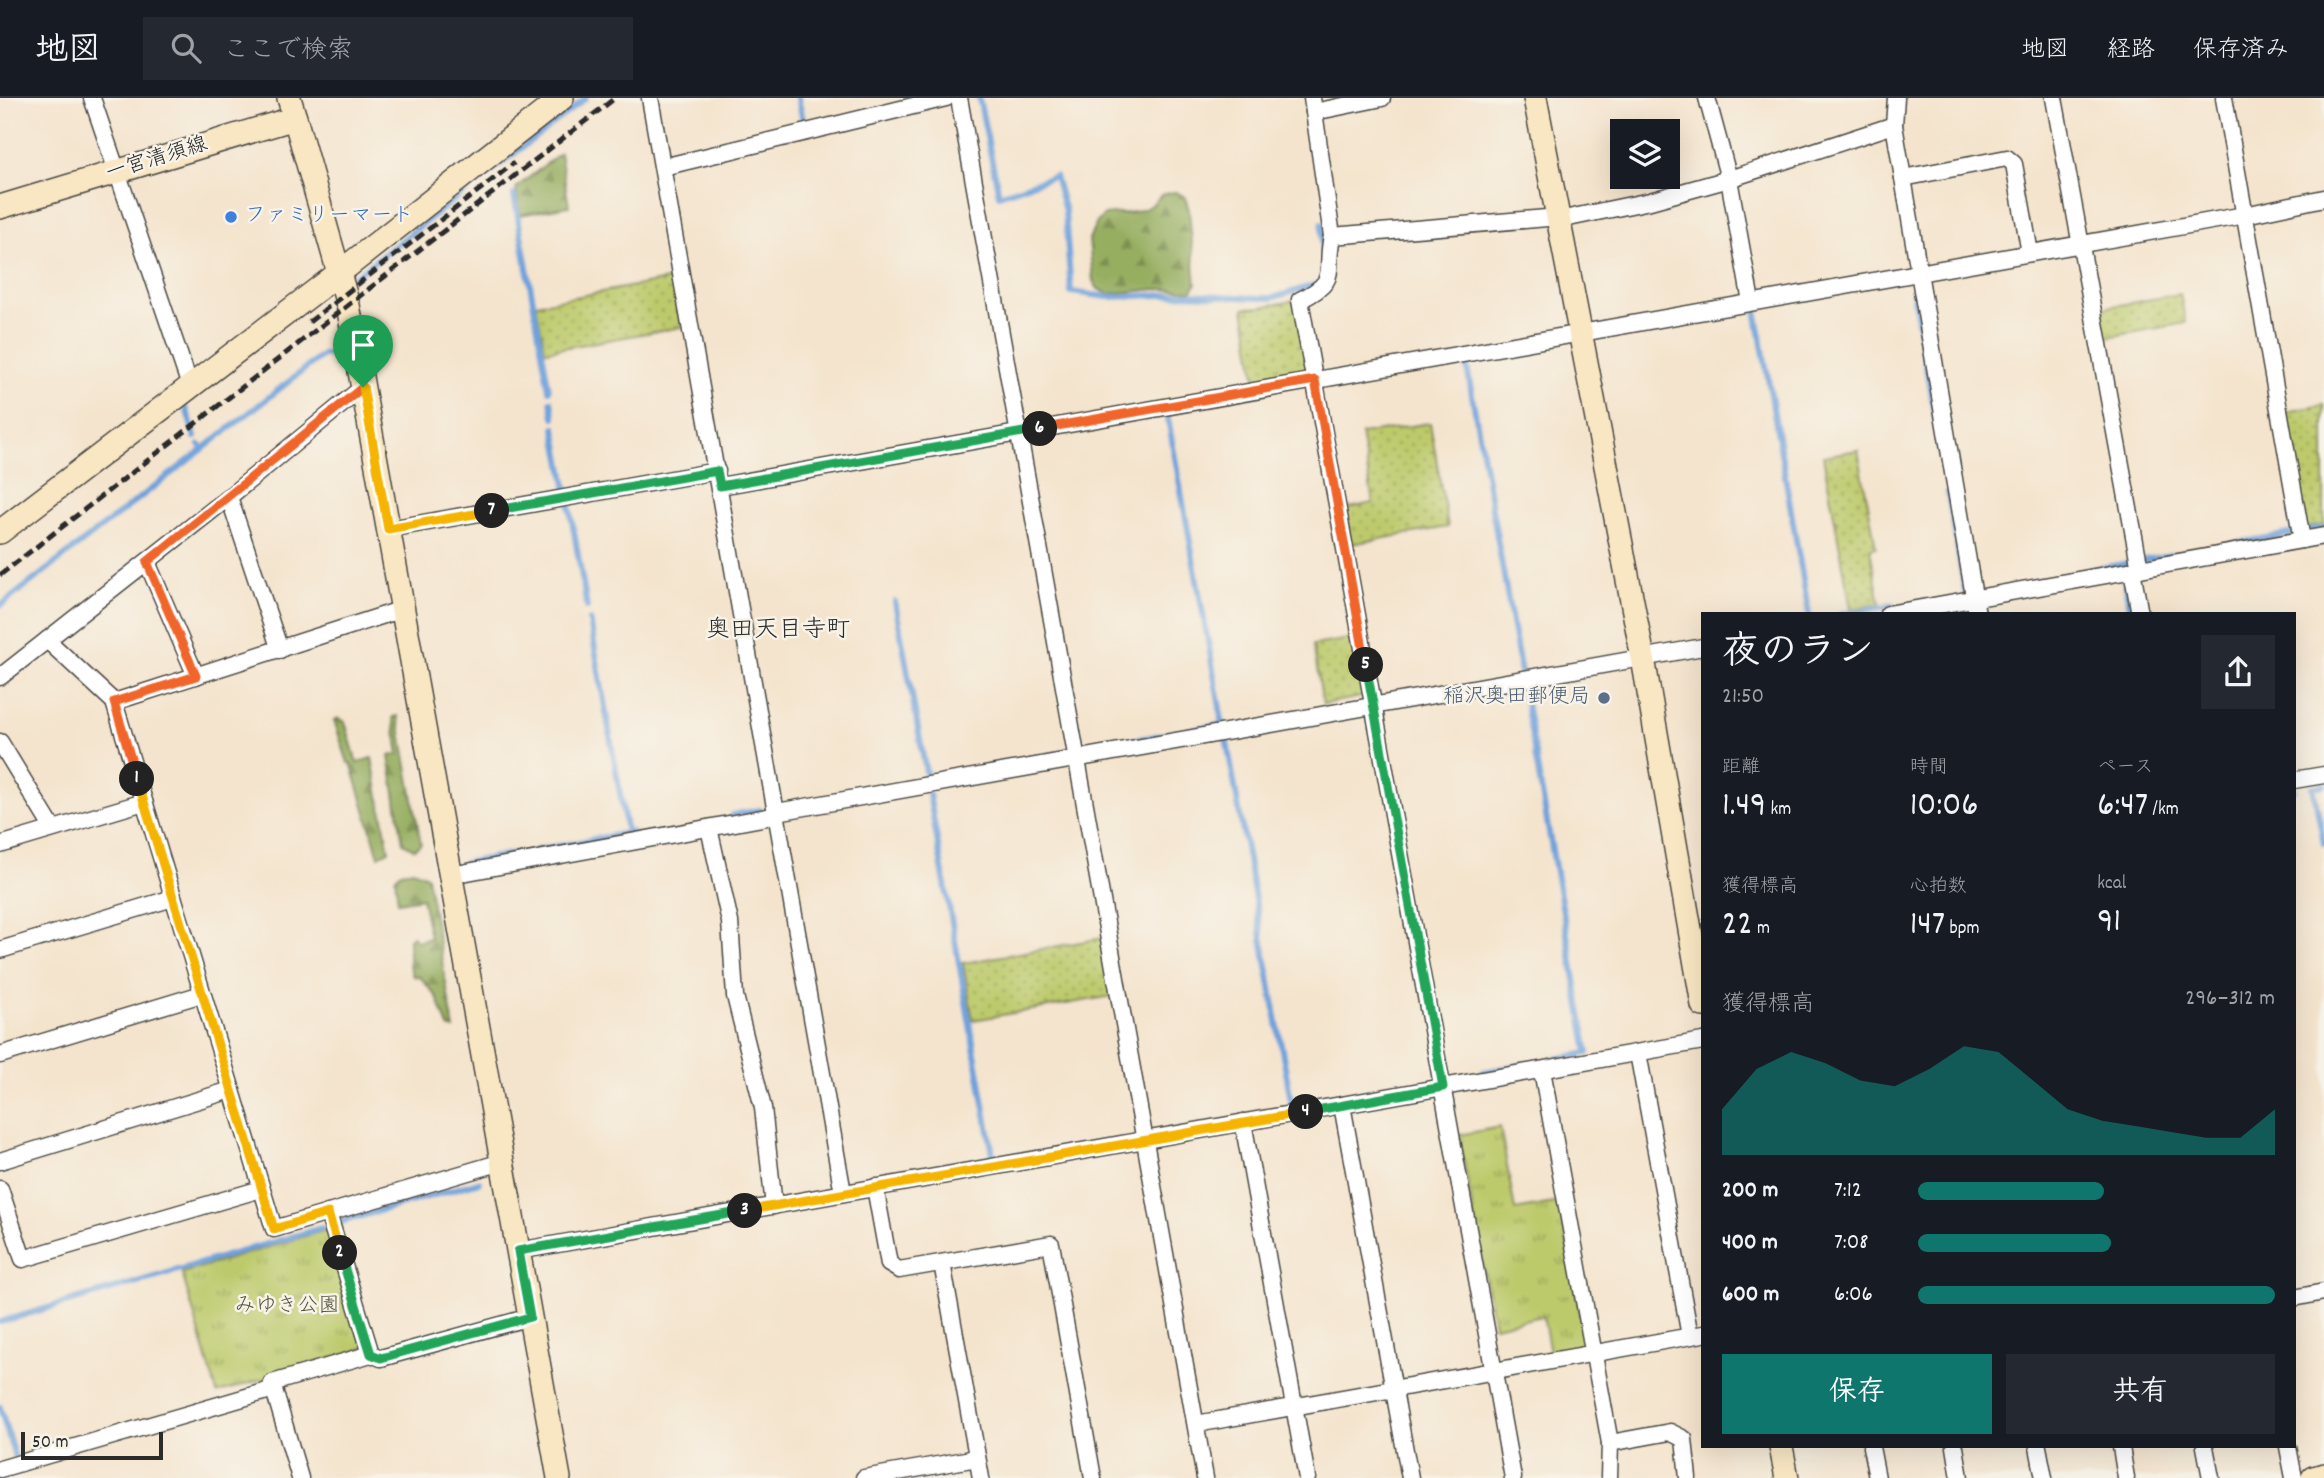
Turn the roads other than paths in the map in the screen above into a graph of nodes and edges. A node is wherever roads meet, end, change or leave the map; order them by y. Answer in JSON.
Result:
{"nodes":[{"id":1,"x":92,"y":98,"type":"edge"},
{"id":2,"x":562,"y":98,"type":"edge"},
{"id":3,"x":650,"y":98,"type":"edge"},
{"id":4,"x":946,"y":98,"type":"edge"},
{"id":5,"x":959,"y":98,"type":"edge"},
{"id":6,"x":1382,"y":98,"type":"edge"},
{"id":7,"x":1535,"y":98,"type":"edge"},
{"id":8,"x":1707,"y":98,"type":"edge"},
{"id":9,"x":1896,"y":98,"type":"edge"},
{"id":10,"x":2053,"y":98,"type":"edge"},
{"id":11,"x":2224,"y":98,"type":"edge"},
{"id":12,"x":1313,"y":105,"type":"edge"},
{"id":13,"x":292,"y":108,"type":"edge"},
{"id":14,"x":1894,"y":125,"type":"junction"},
{"id":15,"x":663,"y":167,"type":"junction"},
{"id":16,"x":116,"y":172,"type":"junction"},
{"id":17,"x":1903,"y":178,"type":"junction"},
{"id":18,"x":1729,"y":179,"type":"junction"},
{"id":19,"x":2324,"y":198,"type":"edge"},
{"id":20,"x":1,"y":205,"type":"edge"},
{"id":21,"x":2245,"y":215,"type":"junction"},
{"id":22,"x":1559,"y":218,"type":"junction"},
{"id":23,"x":1332,"y":236,"type":"junction"},
{"id":24,"x":2081,"y":244,"type":"junction"},
{"id":25,"x":2031,"y":253,"type":"junction"},
{"id":26,"x":1918,"y":272,"type":"junction"},
{"id":27,"x":339,"y":273,"type":"junction"},
{"id":28,"x":1751,"y":302,"type":"junction"},
{"id":29,"x":1581,"y":333,"type":"junction"},
{"id":30,"x":1315,"y":380,"type":"junction"},
{"id":31,"x":190,"y":386,"type":"junction"},
{"id":32,"x":363,"y":387,"type":"junction"},
{"id":33,"x":1018,"y":433,"type":"junction"},
{"id":34,"x":719,"y":479,"type":"junction"},
{"id":35,"x":229,"y":497,"type":"junction"},
{"id":36,"x":388,"y":529,"type":"junction"},
{"id":37,"x":0,"y":532,"type":"edge"},
{"id":38,"x":2324,"y":536,"type":"edge"},
{"id":39,"x":2302,"y":540,"type":"junction"},
{"id":40,"x":147,"y":562,"type":"junction"},
{"id":41,"x":2136,"y":570,"type":"junction"},
{"id":42,"x":1975,"y":607,"type":"edge"},
{"id":43,"x":403,"y":609,"type":"junction"},
{"id":44,"x":1913,"y":612,"type":"edge"},
{"id":45,"x":2140,"y":612,"type":"edge"},
{"id":46,"x":47,"y":640,"type":"junction"},
{"id":47,"x":1701,"y":648,"type":"edge"},
{"id":48,"x":280,"y":650,"type":"junction"},
{"id":49,"x":1643,"y":658,"type":"junction"},
{"id":50,"x":196,"y":676,"type":"junction"},
{"id":51,"x":0,"y":677,"type":"edge"},
{"id":52,"x":114,"y":702,"type":"junction"},
{"id":53,"x":1373,"y":706,"type":"junction"},
{"id":54,"x":0,"y":742,"type":"edge"},
{"id":55,"x":1076,"y":759,"type":"junction"},
{"id":56,"x":2324,"y":775,"type":"edge"},
{"id":57,"x":2296,"y":780,"type":"edge"},
{"id":58,"x":144,"y":802,"type":"junction"},
{"id":59,"x":778,"y":814,"type":"junction"},
{"id":60,"x":709,"y":828,"type":"junction"},
{"id":61,"x":53,"y":829,"type":"junction"},
{"id":62,"x":0,"y":845,"type":"edge"},
{"id":63,"x":451,"y":875,"type":"junction"},
{"id":64,"x":173,"y":898,"type":"junction"},
{"id":65,"x":0,"y":950,"type":"edge"},
{"id":66,"x":1701,"y":993,"type":"edge"},
{"id":67,"x":202,"y":994,"type":"junction"},
{"id":68,"x":1701,"y":1041,"type":"edge"},
{"id":69,"x":1639,"y":1053,"type":"junction"},
{"id":70,"x":0,"y":1055,"type":"edge"},
{"id":71,"x":1542,"y":1070,"type":"junction"},
{"id":72,"x":1443,"y":1087,"type":"junction"},
{"id":73,"x":231,"y":1090,"type":"junction"},
{"id":74,"x":1342,"y":1105,"type":"junction"},
{"id":75,"x":1243,"y":1122,"type":"junction"},
{"id":76,"x":1144,"y":1140,"type":"junction"},
{"id":77,"x":0,"y":1161,"type":"edge"},
{"id":78,"x":502,"y":1162,"type":"junction"},
{"id":79,"x":876,"y":1188,"type":"junction"},
{"id":80,"x":0,"y":1189,"type":"edge"},
{"id":81,"x":261,"y":1189,"type":"junction"},
{"id":82,"x":843,"y":1193,"type":"junction"},
{"id":83,"x":774,"y":1206,"type":"junction"},
{"id":84,"x":328,"y":1213,"type":"junction"},
{"id":85,"x":518,"y":1251,"type":"junction"},
{"id":86,"x":942,"y":1263,"type":"junction"},
{"id":87,"x":2324,"y":1293,"type":"edge"},
{"id":88,"x":2296,"y":1298,"type":"edge"},
{"id":89,"x":530,"y":1317,"type":"junction"},
{"id":90,"x":1697,"y":1335,"type":"edge"},
{"id":91,"x":1593,"y":1353,"type":"junction"},
{"id":92,"x":371,"y":1354,"type":"junction"},
{"id":93,"x":1494,"y":1371,"type":"junction"},
{"id":94,"x":274,"y":1389,"type":"junction"},
{"id":95,"x":1394,"y":1389,"type":"junction"},
{"id":96,"x":1293,"y":1407,"type":"junction"},
{"id":97,"x":1196,"y":1424,"type":"junction"},
{"id":98,"x":1610,"y":1443,"type":"junction"},
{"id":99,"x":1781,"y":1448,"type":"edge"},
{"id":100,"x":1871,"y":1448,"type":"edge"},
{"id":101,"x":1955,"y":1448,"type":"edge"},
{"id":102,"x":2038,"y":1448,"type":"edge"},
{"id":103,"x":2121,"y":1448,"type":"edge"},
{"id":104,"x":2205,"y":1448,"type":"edge"},
{"id":105,"x":2288,"y":1448,"type":"edge"},
{"id":106,"x":977,"y":1458,"type":"junction"},
{"id":107,"x":0,"y":1469,"type":"edge"},
{"id":108,"x":2324,"y":1475,"type":"edge"},
{"id":109,"x":300,"y":1478,"type":"edge"},
{"id":110,"x":559,"y":1478,"type":"edge"},
{"id":111,"x":864,"y":1478,"type":"edge"},
{"id":112,"x":981,"y":1478,"type":"edge"},
{"id":113,"x":1093,"y":1478,"type":"edge"},
{"id":114,"x":1205,"y":1478,"type":"edge"},
{"id":115,"x":1307,"y":1478,"type":"edge"},
{"id":116,"x":1410,"y":1478,"type":"edge"},
{"id":117,"x":1513,"y":1478,"type":"edge"},
{"id":118,"x":1609,"y":1478,"type":"edge"},
{"id":119,"x":1688,"y":1478,"type":"edge"},
{"id":120,"x":1787,"y":1478,"type":"edge"},
{"id":121,"x":1877,"y":1478,"type":"edge"},
{"id":122,"x":1960,"y":1478,"type":"edge"},
{"id":123,"x":2044,"y":1478,"type":"edge"},
{"id":124,"x":2126,"y":1478,"type":"edge"},
{"id":125,"x":2211,"y":1478,"type":"edge"},
{"id":126,"x":2294,"y":1478,"type":"edge"},
{"id":127,"x":2313,"y":1478,"type":"edge"}],
"edges":[{"from":1,"to":16,"type":"street"},
{"from":2,"to":27,"type":"street"},
{"from":3,"to":15,"type":"street"},
{"from":4,"to":15,"type":"street"},
{"from":5,"to":33,"type":"street"},
{"from":6,"to":12,"type":"street"},
{"from":7,"to":22,"type":"street"},
{"from":8,"to":18,"type":"street"},
{"from":9,"to":14,"type":"street"},
{"from":10,"to":24,"type":"street"},
{"from":11,"to":21,"type":"street"},
{"from":12,"to":23,"type":"street"},
{"from":13,"to":16,"type":"street","name":"一宮清須線"},
{"from":13,"to":27,"type":"street"},
{"from":14,"to":17,"type":"street"},
{"from":14,"to":18,"type":"street"},
{"from":15,"to":34,"type":"street"},
{"from":16,"to":20,"type":"street","name":"一宮清須線"},
{"from":16,"to":31,"type":"street"},
{"from":17,"to":25,"type":"street"},
{"from":17,"to":26,"type":"street"},
{"from":18,"to":22,"type":"street"},
{"from":18,"to":28,"type":"street"},
{"from":19,"to":21,"type":"street"},
{"from":21,"to":24,"type":"street"},
{"from":21,"to":39,"type":"street"},
{"from":22,"to":23,"type":"street"},
{"from":22,"to":29,"type":"street"},
{"from":23,"to":30,"type":"street"},
{"from":24,"to":25,"type":"street"},
{"from":24,"to":41,"type":"street"},
{"from":25,"to":26,"type":"street"},
{"from":26,"to":28,"type":"street"},
{"from":26,"to":42,"type":"street"},
{"from":27,"to":31,"type":"street"},
{"from":27,"to":32,"type":"street"},
{"from":28,"to":29,"type":"street"},
{"from":29,"to":30,"type":"street"},
{"from":29,"to":49,"type":"street"},
{"from":30,"to":33,"type":"street"},
{"from":30,"to":53,"type":"street"},
{"from":31,"to":37,"type":"street"},
{"from":32,"to":35,"type":"street"},
{"from":32,"to":36,"type":"street"},
{"from":33,"to":34,"type":"street"},
{"from":33,"to":55,"type":"street"},
{"from":34,"to":36,"type":"street"},
{"from":34,"to":59,"type":"street"},
{"from":35,"to":40,"type":"street"},
{"from":35,"to":48,"type":"street"},
{"from":36,"to":43,"type":"street"},
{"from":38,"to":39,"type":"street"},
{"from":39,"to":41,"type":"street"},
{"from":40,"to":46,"type":"street"},
{"from":40,"to":50,"type":"street"},
{"from":41,"to":42,"type":"street"},
{"from":41,"to":45,"type":"street"},
{"from":42,"to":44,"type":"street"},
{"from":43,"to":48,"type":"street"},
{"from":43,"to":63,"type":"street"},
{"from":46,"to":51,"type":"street"},
{"from":46,"to":52,"type":"street"},
{"from":47,"to":49,"type":"street"},
{"from":48,"to":50,"type":"street"},
{"from":49,"to":53,"type":"street"},
{"from":49,"to":66,"type":"street"},
{"from":50,"to":52,"type":"street"},
{"from":52,"to":58,"type":"street"},
{"from":53,"to":55,"type":"street"},
{"from":53,"to":72,"type":"street"},
{"from":54,"to":61,"type":"street"},
{"from":55,"to":59,"type":"street"},
{"from":55,"to":76,"type":"street"},
{"from":56,"to":57,"type":"street"},
{"from":58,"to":61,"type":"street"},
{"from":58,"to":64,"type":"street"},
{"from":59,"to":60,"type":"street"},
{"from":59,"to":82,"type":"street"},
{"from":60,"to":63,"type":"street"},
{"from":60,"to":83,"type":"street"},
{"from":61,"to":62,"type":"street"},
{"from":63,"to":78,"type":"street"},
{"from":64,"to":65,"type":"street"},
{"from":64,"to":67,"type":"street"},
{"from":67,"to":70,"type":"street"},
{"from":67,"to":73,"type":"street"},
{"from":68,"to":69,"type":"street"},
{"from":69,"to":71,"type":"street"},
{"from":69,"to":90,"type":"street"},
{"from":71,"to":72,"type":"street"},
{"from":71,"to":91,"type":"street"},
{"from":72,"to":74,"type":"street"},
{"from":72,"to":93,"type":"street"},
{"from":73,"to":77,"type":"street"},
{"from":73,"to":81,"type":"street"},
{"from":74,"to":75,"type":"street"},
{"from":74,"to":95,"type":"street"},
{"from":75,"to":76,"type":"street"},
{"from":75,"to":96,"type":"street"},
{"from":76,"to":79,"type":"street"},
{"from":76,"to":97,"type":"street"},
{"from":78,"to":84,"type":"street"},
{"from":78,"to":85,"type":"street"},
{"from":79,"to":82,"type":"street"},
{"from":79,"to":86,"type":"street"},
{"from":80,"to":81,"type":"street"},
{"from":81,"to":84,"type":"street"},
{"from":82,"to":83,"type":"street"},
{"from":83,"to":85,"type":"street"},
{"from":84,"to":92,"type":"street"},
{"from":85,"to":89,"type":"street"},
{"from":86,"to":106,"type":"street"},
{"from":86,"to":113,"type":"street"},
{"from":87,"to":88,"type":"street"},
{"from":89,"to":92,"type":"street"},
{"from":89,"to":110,"type":"street"},
{"from":90,"to":91,"type":"street"},
{"from":91,"to":93,"type":"street"},
{"from":91,"to":98,"type":"street"},
{"from":92,"to":94,"type":"street"},
{"from":93,"to":95,"type":"street"},
{"from":93,"to":117,"type":"street"},
{"from":94,"to":107,"type":"street"},
{"from":94,"to":109,"type":"street"},
{"from":95,"to":96,"type":"street"},
{"from":95,"to":116,"type":"street"},
{"from":96,"to":97,"type":"street"},
{"from":96,"to":115,"type":"street"},
{"from":97,"to":114,"type":"street"},
{"from":98,"to":118,"type":"street"},
{"from":98,"to":119,"type":"street"},
{"from":99,"to":120,"type":"street"},
{"from":100,"to":121,"type":"street"},
{"from":101,"to":122,"type":"street"},
{"from":102,"to":123,"type":"street"},
{"from":103,"to":124,"type":"street"},
{"from":104,"to":125,"type":"street"},
{"from":105,"to":126,"type":"street"},
{"from":106,"to":111,"type":"street"},
{"from":106,"to":112,"type":"street"},
{"from":108,"to":127,"type":"street"}]}
